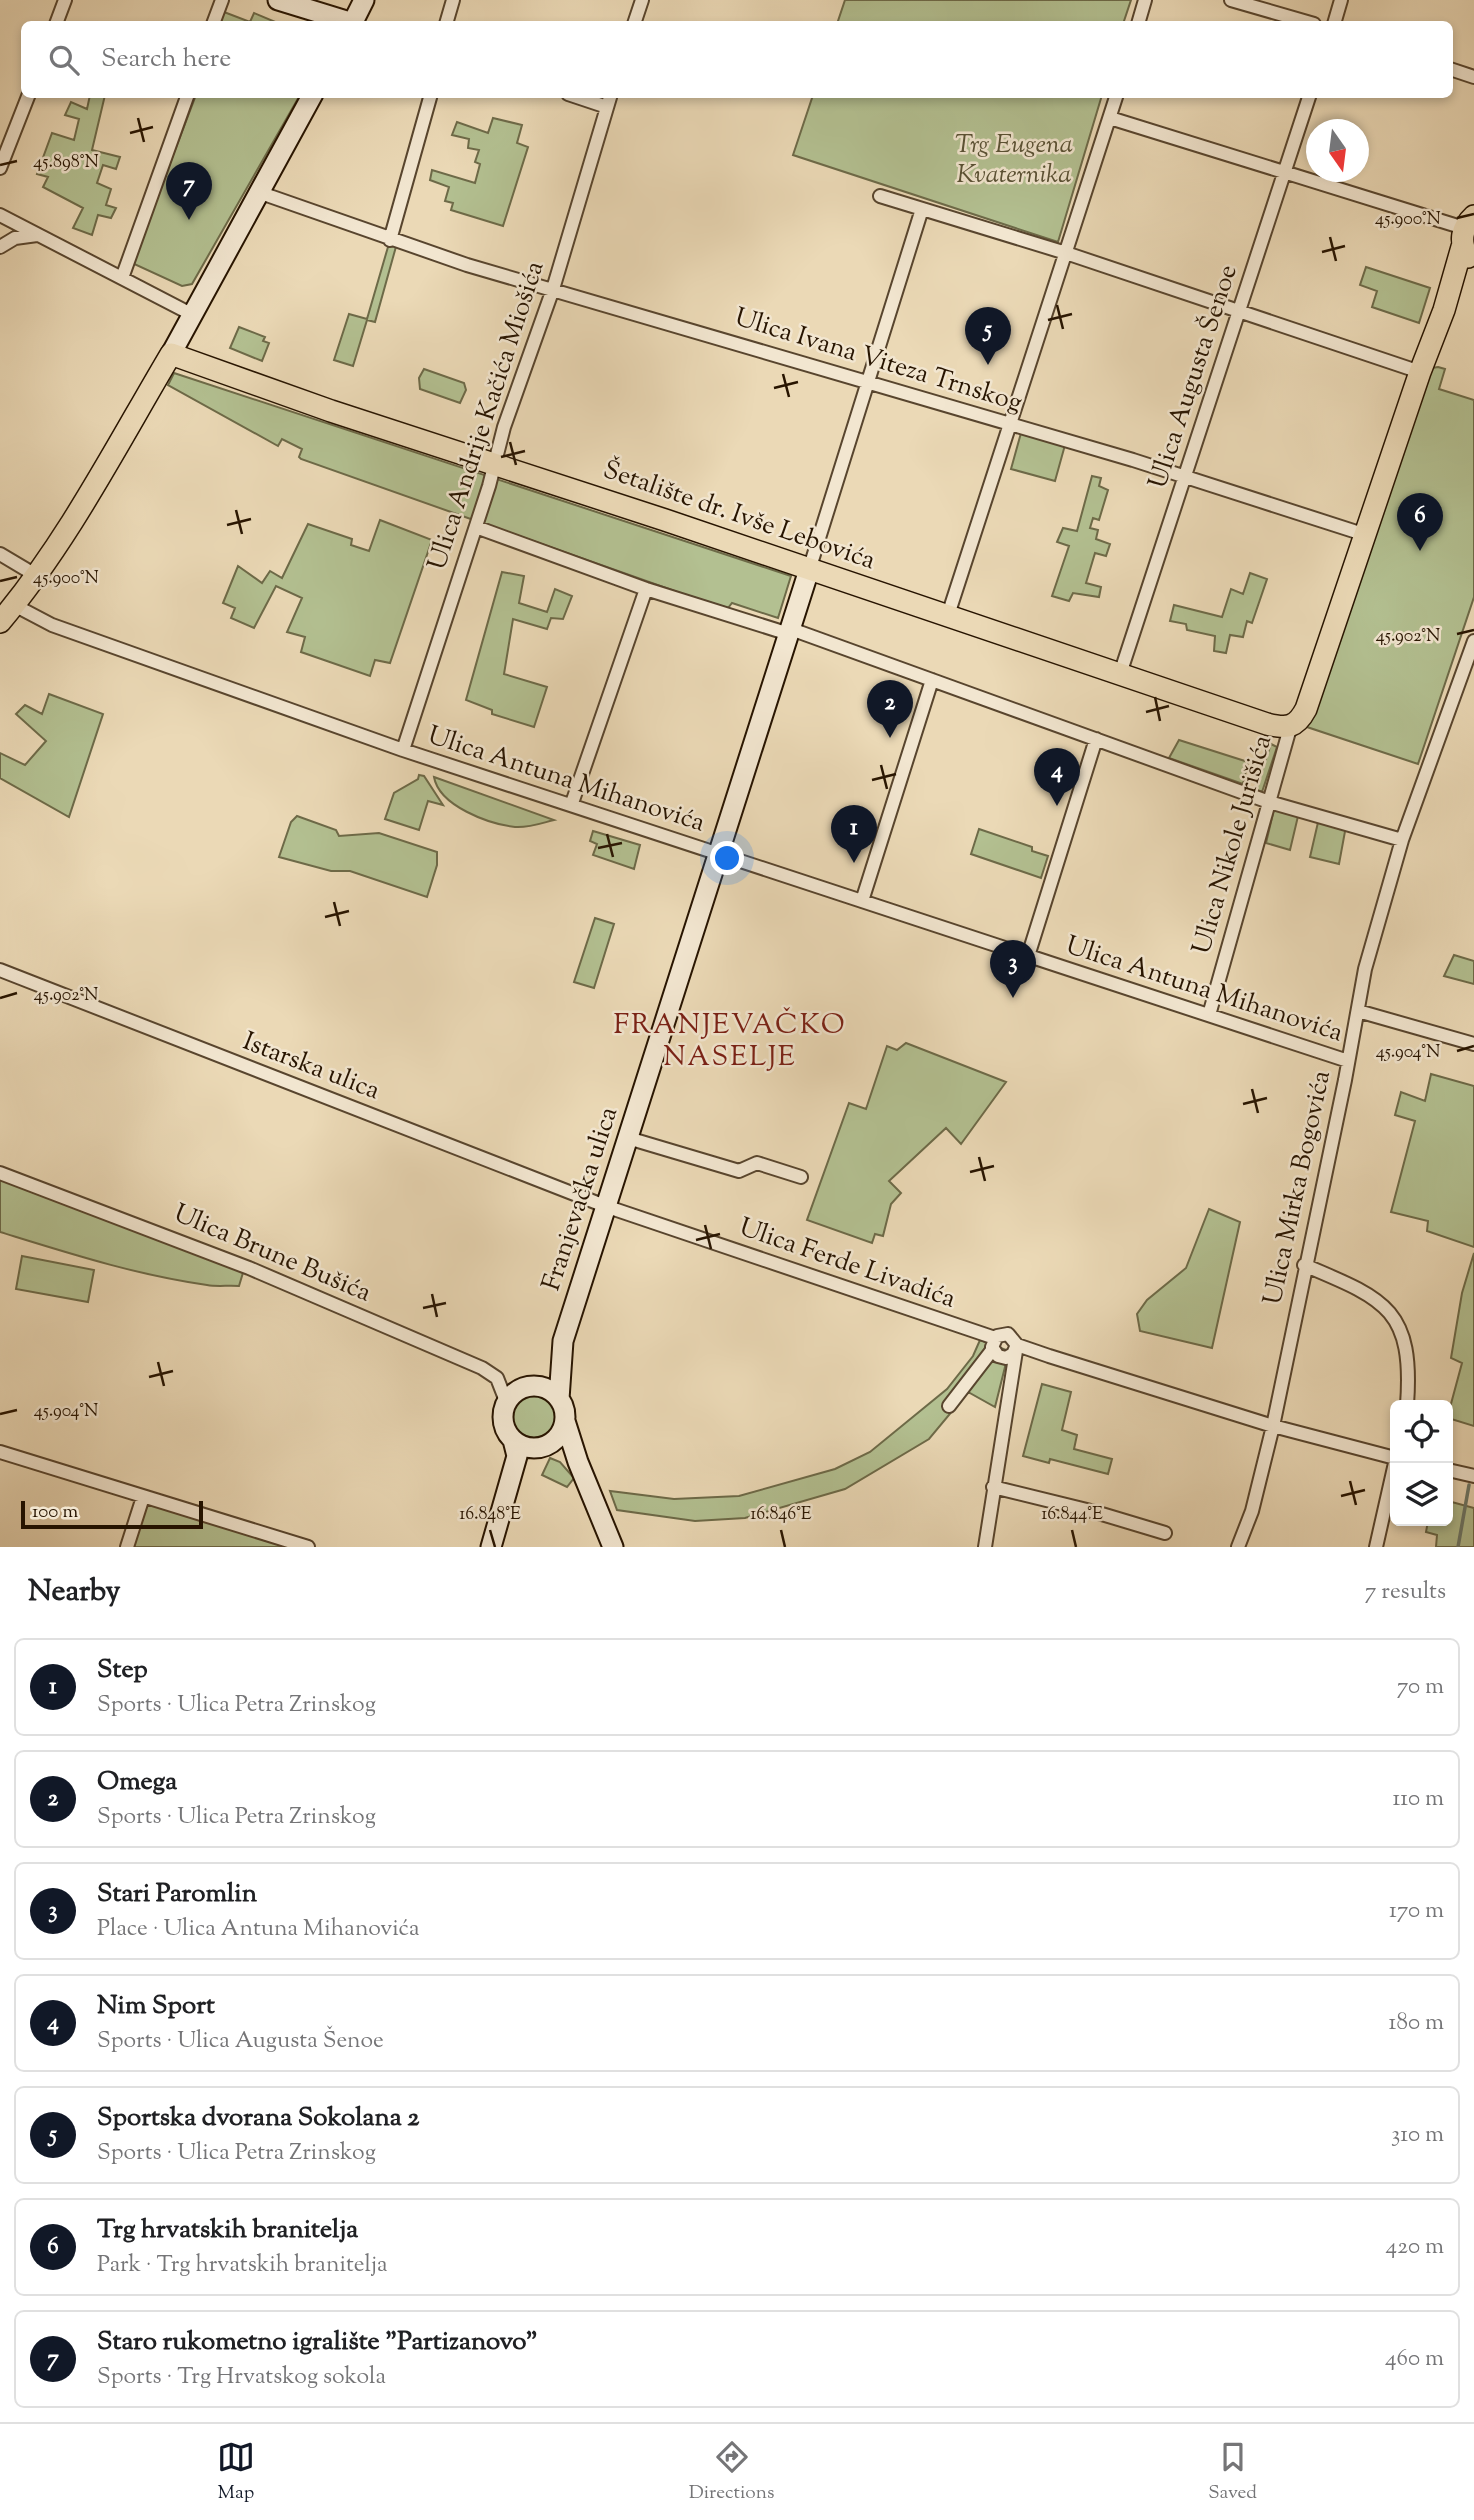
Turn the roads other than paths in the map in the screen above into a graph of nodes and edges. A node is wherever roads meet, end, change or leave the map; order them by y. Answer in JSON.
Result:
{"nodes":[{"id":1,"x":65,"y":0,"type":"edge"},
{"id":2,"x":222,"y":0,"type":"edge"},
{"id":3,"x":278,"y":0,"type":"edge"},
{"id":4,"x":364,"y":0,"type":"edge"},
{"id":5,"x":453,"y":0,"type":"edge"},
{"id":6,"x":642,"y":0,"type":"edge"},
{"id":7,"x":1145,"y":0,"type":"edge"},
{"id":8,"x":1231,"y":0,"type":"edge"},
{"id":9,"x":1341,"y":0,"type":"edge"},
{"id":10,"x":57,"y":21,"type":"edge"},
{"id":11,"x":215,"y":21,"type":"edge"},
{"id":12,"x":330,"y":21,"type":"edge"},
{"id":13,"x":354,"y":21,"type":"edge"},
{"id":14,"x":447,"y":21,"type":"edge"},
{"id":15,"x":635,"y":21,"type":"edge"},
{"id":16,"x":1139,"y":21,"type":"edge"},
{"id":17,"x":1304,"y":21,"type":"edge"},
{"id":18,"x":1335,"y":21,"type":"edge"},
{"id":19,"x":1453,"y":70,"type":"edge"},
{"id":20,"x":1474,"y":77,"type":"edge"},
{"id":21,"x":27,"y":98,"type":"edge"},
{"id":22,"x":187,"y":98,"type":"edge"},
{"id":23,"x":311,"y":98,"type":"edge"},
{"id":24,"x":430,"y":98,"type":"edge"},
{"id":25,"x":591,"y":98,"type":"edge"},
{"id":26,"x":1115,"y":98,"type":"edge"},
{"id":27,"x":1310,"y":98,"type":"edge"},
{"id":28,"x":609,"y":101,"type":"edge"},
{"id":29,"x":1110,"y":117,"type":"junction"},
{"id":30,"x":0,"y":168,"type":"edge"},
{"id":31,"x":1284,"y":174,"type":"junction"},
{"id":32,"x":261,"y":192,"type":"junction"},
{"id":33,"x":880,"y":196,"type":"dead end"},
{"id":34,"x":922,"y":209,"type":"junction"},
{"id":35,"x":0,"y":215,"type":"edge"},
{"id":36,"x":1470,"y":231,"type":"edge"},
{"id":37,"x":37,"y":235,"type":"junction"},
{"id":38,"x":383,"y":238,"type":"junction"},
{"id":39,"x":0,"y":247,"type":"edge"},
{"id":40,"x":1066,"y":253,"type":"junction"},
{"id":41,"x":1474,"y":274,"type":"edge"},
{"id":42,"x":122,"y":278,"type":"junction"},
{"id":43,"x":553,"y":289,"type":"junction"},
{"id":44,"x":1444,"y":310,"type":"junction"},
{"id":45,"x":1240,"y":311,"type":"junction"},
{"id":46,"x":192,"y":315,"type":"junction"},
{"id":47,"x":171,"y":354,"type":"junction"},
{"id":48,"x":1420,"y":372,"type":"junction"},
{"id":49,"x":868,"y":383,"type":"junction"},
{"id":50,"x":1012,"y":425,"type":"junction"},
{"id":51,"x":495,"y":465,"type":"junction"},
{"id":52,"x":1185,"y":476,"type":"junction"},
{"id":53,"x":475,"y":527,"type":"junction"},
{"id":54,"x":1366,"y":535,"type":"junction"},
{"id":55,"x":0,"y":554,"type":"edge"},
{"id":56,"x":809,"y":570,"type":"junction"},
{"id":57,"x":37,"y":576,"type":"junction"},
{"id":58,"x":646,"y":589,"type":"junction"},
{"id":59,"x":14,"y":605,"type":"junction"},
{"id":60,"x":948,"y":615,"type":"junction"},
{"id":61,"x":0,"y":622,"type":"edge"},
{"id":62,"x":790,"y":632,"type":"junction"},
{"id":63,"x":1474,"y":641,"type":"edge"},
{"id":64,"x":1468,"y":673,"type":"edge"},
{"id":65,"x":1120,"y":674,"type":"junction"},
{"id":66,"x":932,"y":680,"type":"junction"},
{"id":67,"x":1290,"y":728,"type":"junction"},
{"id":68,"x":1096,"y":739,"type":"junction"},
{"id":69,"x":402,"y":750,"type":"junction"},
{"id":70,"x":1269,"y":802,"type":"junction"},
{"id":71,"x":572,"y":803,"type":"junction"},
{"id":72,"x":1402,"y":839,"type":"junction"},
{"id":73,"x":718,"y":854,"type":"junction"},
{"id":74,"x":862,"y":901,"type":"junction"},
{"id":75,"x":1028,"y":956,"type":"junction"},
{"id":76,"x":0,"y":970,"type":"edge"},
{"id":77,"x":1357,"y":1011,"type":"junction"},
{"id":78,"x":1209,"y":1015,"type":"junction"},
{"id":79,"x":1474,"y":1044,"type":"edge"},
{"id":80,"x":1348,"y":1061,"type":"junction"},
{"id":81,"x":628,"y":1138,"type":"junction"},
{"id":82,"x":0,"y":1173,"type":"edge"},
{"id":83,"x":801,"y":1177,"type":"dead end"},
{"id":84,"x":605,"y":1206,"type":"junction"},
{"id":85,"x":1304,"y":1265,"type":"junction"},
{"id":86,"x":563,"y":1341,"type":"junction"},
{"id":87,"x":994,"y":1344,"type":"junction"},
{"id":88,"x":1016,"y":1348,"type":"junction"},
{"id":89,"x":531,"y":1386,"type":"junction"},
{"id":90,"x":559,"y":1399,"type":"junction"},
{"id":91,"x":1406,"y":1400,"type":"edge"},
{"id":92,"x":506,"y":1401,"type":"junction"},
{"id":93,"x":949,"y":1406,"type":"dead end"},
{"id":94,"x":565,"y":1421,"type":"junction"},
{"id":95,"x":1273,"y":1426,"type":"junction"},
{"id":96,"x":513,"y":1440,"type":"junction"},
{"id":97,"x":542,"y":1447,"type":"junction"},
{"id":98,"x":0,"y":1452,"type":"edge"},
{"id":99,"x":1390,"y":1459,"type":"edge"},
{"id":100,"x":578,"y":1462,"type":"junction"},
{"id":101,"x":1394,"y":1463,"type":"edge"},
{"id":102,"x":1453,"y":1471,"type":"edge"},
{"id":103,"x":1474,"y":1476,"type":"edge"},
{"id":104,"x":993,"y":1487,"type":"junction"},
{"id":105,"x":143,"y":1497,"type":"junction"},
{"id":106,"x":1165,"y":1534,"type":"dead end"},
{"id":107,"x":127,"y":1547,"type":"edge"},
{"id":108,"x":307,"y":1547,"type":"edge"},
{"id":109,"x":491,"y":1547,"type":"edge"},
{"id":110,"x":502,"y":1547,"type":"edge"},
{"id":111,"x":613,"y":1547,"type":"edge"},
{"id":112,"x":985,"y":1547,"type":"edge"},
{"id":113,"x":1238,"y":1547,"type":"edge"},
{"id":114,"x":1376,"y":1547,"type":"edge"}],
"edges":[{"from":1,"to":10,"type":"street"},
{"from":2,"to":11,"type":"street"},
{"from":3,"to":12,"type":"main road"},
{"from":4,"to":13,"type":"main road"},
{"from":5,"to":14,"type":"street"},
{"from":6,"to":15,"type":"street"},
{"from":7,"to":16,"type":"street"},
{"from":8,"to":17,"type":"street"},
{"from":9,"to":18,"type":"street"},
{"from":19,"to":20,"type":"street"},
{"from":21,"to":30,"type":"street"},
{"from":22,"to":42,"type":"street"},
{"from":23,"to":32,"type":"main road"},
{"from":24,"to":38,"type":"street"},
{"from":25,"to":28,"type":"street"},
{"from":26,"to":29,"type":"street"},
{"from":27,"to":31,"type":"street","name":"Ulica Augusta Šenoe"},
{"from":28,"to":43,"type":"street","name":"Ulica Andrije Kačića Miošića"},
{"from":29,"to":31,"type":"street"},
{"from":29,"to":40,"type":"street"},
{"from":31,"to":36,"type":"street"},
{"from":31,"to":45,"type":"street","name":"Ulica Augusta Šenoe"},
{"from":32,"to":38,"type":"street","name":"Ulica Ivana Viteza Trnskog"},
{"from":32,"to":46,"type":"main road"},
{"from":33,"to":34,"type":"street"},
{"from":34,"to":40,"type":"street"},
{"from":34,"to":49,"type":"street"},
{"from":35,"to":37,"type":"street"},
{"from":36,"to":44,"type":"main road"},
{"from":37,"to":39,"type":"street"},
{"from":37,"to":42,"type":"street"},
{"from":38,"to":43,"type":"street","name":"Ulica Ivana Viteza Trnskog"},
{"from":40,"to":45,"type":"street"},
{"from":40,"to":50,"type":"street"},
{"from":41,"to":44,"type":"main road"},
{"from":42,"to":46,"type":"street"},
{"from":43,"to":49,"type":"street","name":"Ulica Ivana Viteza Trnskog"},
{"from":43,"to":51,"type":"street","name":"Ulica Andrije Kačića Miošića"},
{"from":44,"to":48,"type":"main road"},
{"from":45,"to":48,"type":"street"},
{"from":45,"to":52,"type":"street","name":"Ulica Augusta Šenoe"},
{"from":46,"to":47,"type":"main road"},
{"from":47,"to":51,"type":"main road","name":"Šetalište dr. Ivše Lebovića"},
{"from":47,"to":57,"type":"main road"},
{"from":48,"to":54,"type":"main road"},
{"from":49,"to":50,"type":"street","name":"Ulica Ivana Viteza Trnskog"},
{"from":49,"to":56,"type":"street"},
{"from":50,"to":52,"type":"street","name":"Ulica Ivana Viteza Trnskog"},
{"from":50,"to":60,"type":"street"},
{"from":51,"to":53,"type":"street","name":"Ulica Andrije Kačića Miošića"},
{"from":51,"to":56,"type":"main road","name":"Šetalište dr. Ivše Lebovića"},
{"from":52,"to":54,"type":"street","name":"Ulica Ivana Viteza Trnskog"},
{"from":52,"to":65,"type":"street","name":"Ulica Augusta Šenoe"},
{"from":53,"to":58,"type":"street"},
{"from":53,"to":69,"type":"street","name":"Ulica Andrije Kačića Miošića"},
{"from":54,"to":67,"type":"main road"},
{"from":55,"to":57,"type":"street"},
{"from":56,"to":60,"type":"main road","name":"Šetalište dr. Ivše Lebovića"},
{"from":56,"to":62,"type":"main road","name":"Franjevačka ulica"},
{"from":57,"to":59,"type":"main road"},
{"from":58,"to":62,"type":"street"},
{"from":58,"to":71,"type":"street"},
{"from":59,"to":61,"type":"main road"},
{"from":59,"to":69,"type":"street","name":"Ulica Antuna Mihanovića"},
{"from":60,"to":65,"type":"main road","name":"Šetalište dr. Ivše Lebovića"},
{"from":62,"to":66,"type":"street"},
{"from":62,"to":73,"type":"main road","name":"Franjevačka ulica"},
{"from":63,"to":64,"type":"street","name":"Ulica Mirka Bogovića"},
{"from":64,"to":72,"type":"street","name":"Ulica Mirka Bogovića"},
{"from":65,"to":67,"type":"main road","name":"Šetalište dr. Ivše Lebovića"},
{"from":66,"to":68,"type":"street"},
{"from":66,"to":74,"type":"street"},
{"from":67,"to":70,"type":"street","name":"Ulica Nikole Jurišića"},
{"from":68,"to":70,"type":"street"},
{"from":68,"to":75,"type":"street"},
{"from":69,"to":71,"type":"street","name":"Ulica Antuna Mihanovića"},
{"from":70,"to":72,"type":"street"},
{"from":70,"to":78,"type":"street","name":"Ulica Nikole Jurišića"},
{"from":71,"to":73,"type":"street","name":"Ulica Antuna Mihanovića"},
{"from":72,"to":77,"type":"street","name":"Ulica Mirka Bogovića"},
{"from":73,"to":74,"type":"street","name":"Ulica Antuna Mihanovića"},
{"from":73,"to":81,"type":"main road","name":"Franjevačka ulica"},
{"from":74,"to":75,"type":"street","name":"Ulica Antuna Mihanovića"},
{"from":75,"to":78,"type":"street","name":"Ulica Antuna Mihanovića"},
{"from":76,"to":84,"type":"street","name":"Istarska ulica"},
{"from":77,"to":79,"type":"street"},
{"from":77,"to":80,"type":"street","name":"Ulica Mirka Bogovića"},
{"from":78,"to":80,"type":"street","name":"Ulica Antuna Mihanovića"},
{"from":80,"to":85,"type":"street","name":"Ulica Mirka Bogovića"},
{"from":81,"to":83,"type":"street"},
{"from":81,"to":84,"type":"main road","name":"Franjevačka ulica"},
{"from":82,"to":92,"type":"street","name":"Ulica Brune Bušića"},
{"from":84,"to":86,"type":"main road","name":"Franjevačka ulica"},
{"from":84,"to":87,"type":"street","name":"Ulica Ferde Livadića"},
{"from":85,"to":91,"type":"street"},
{"from":85,"to":95,"type":"street","name":"Ulica Mirka Bogovića"},
{"from":86,"to":89,"type":"main road","name":"Franjevačka ulica"},
{"from":86,"to":90,"type":"main road","name":"Franjevačka ulica"},
{"from":87,"to":88,"type":"street","name":"Ulica Ferde Livadića"},
{"from":87,"to":88,"type":"street","name":"Ulica Ferde Livadića"},
{"from":87,"to":93,"type":"street"},
{"from":88,"to":95,"type":"street","name":"Ulica Ferde Livadića"},
{"from":88,"to":104,"type":"street"},
{"from":89,"to":90,"type":"main road"},
{"from":89,"to":92,"type":"main road"},
{"from":90,"to":94,"type":"main road"},
{"from":92,"to":96,"type":"main road"},
{"from":94,"to":97,"type":"main road"},
{"from":94,"to":100,"type":"main road"},
{"from":95,"to":99,"type":"street","name":"Ulica Ferde Livadića"},
{"from":95,"to":113,"type":"street","name":"Ulica Mirka Bogovića"},
{"from":96,"to":97,"type":"main road"},
{"from":96,"to":109,"type":"main road"},
{"from":97,"to":100,"type":"main road"},
{"from":97,"to":110,"type":"main road"},
{"from":98,"to":105,"type":"street"},
{"from":100,"to":111,"type":"main road"},
{"from":101,"to":114,"type":"street"},
{"from":102,"to":103,"type":"street"},
{"from":104,"to":106,"type":"street"},
{"from":104,"to":112,"type":"street"},
{"from":105,"to":107,"type":"street"},
{"from":105,"to":108,"type":"street"}]}
